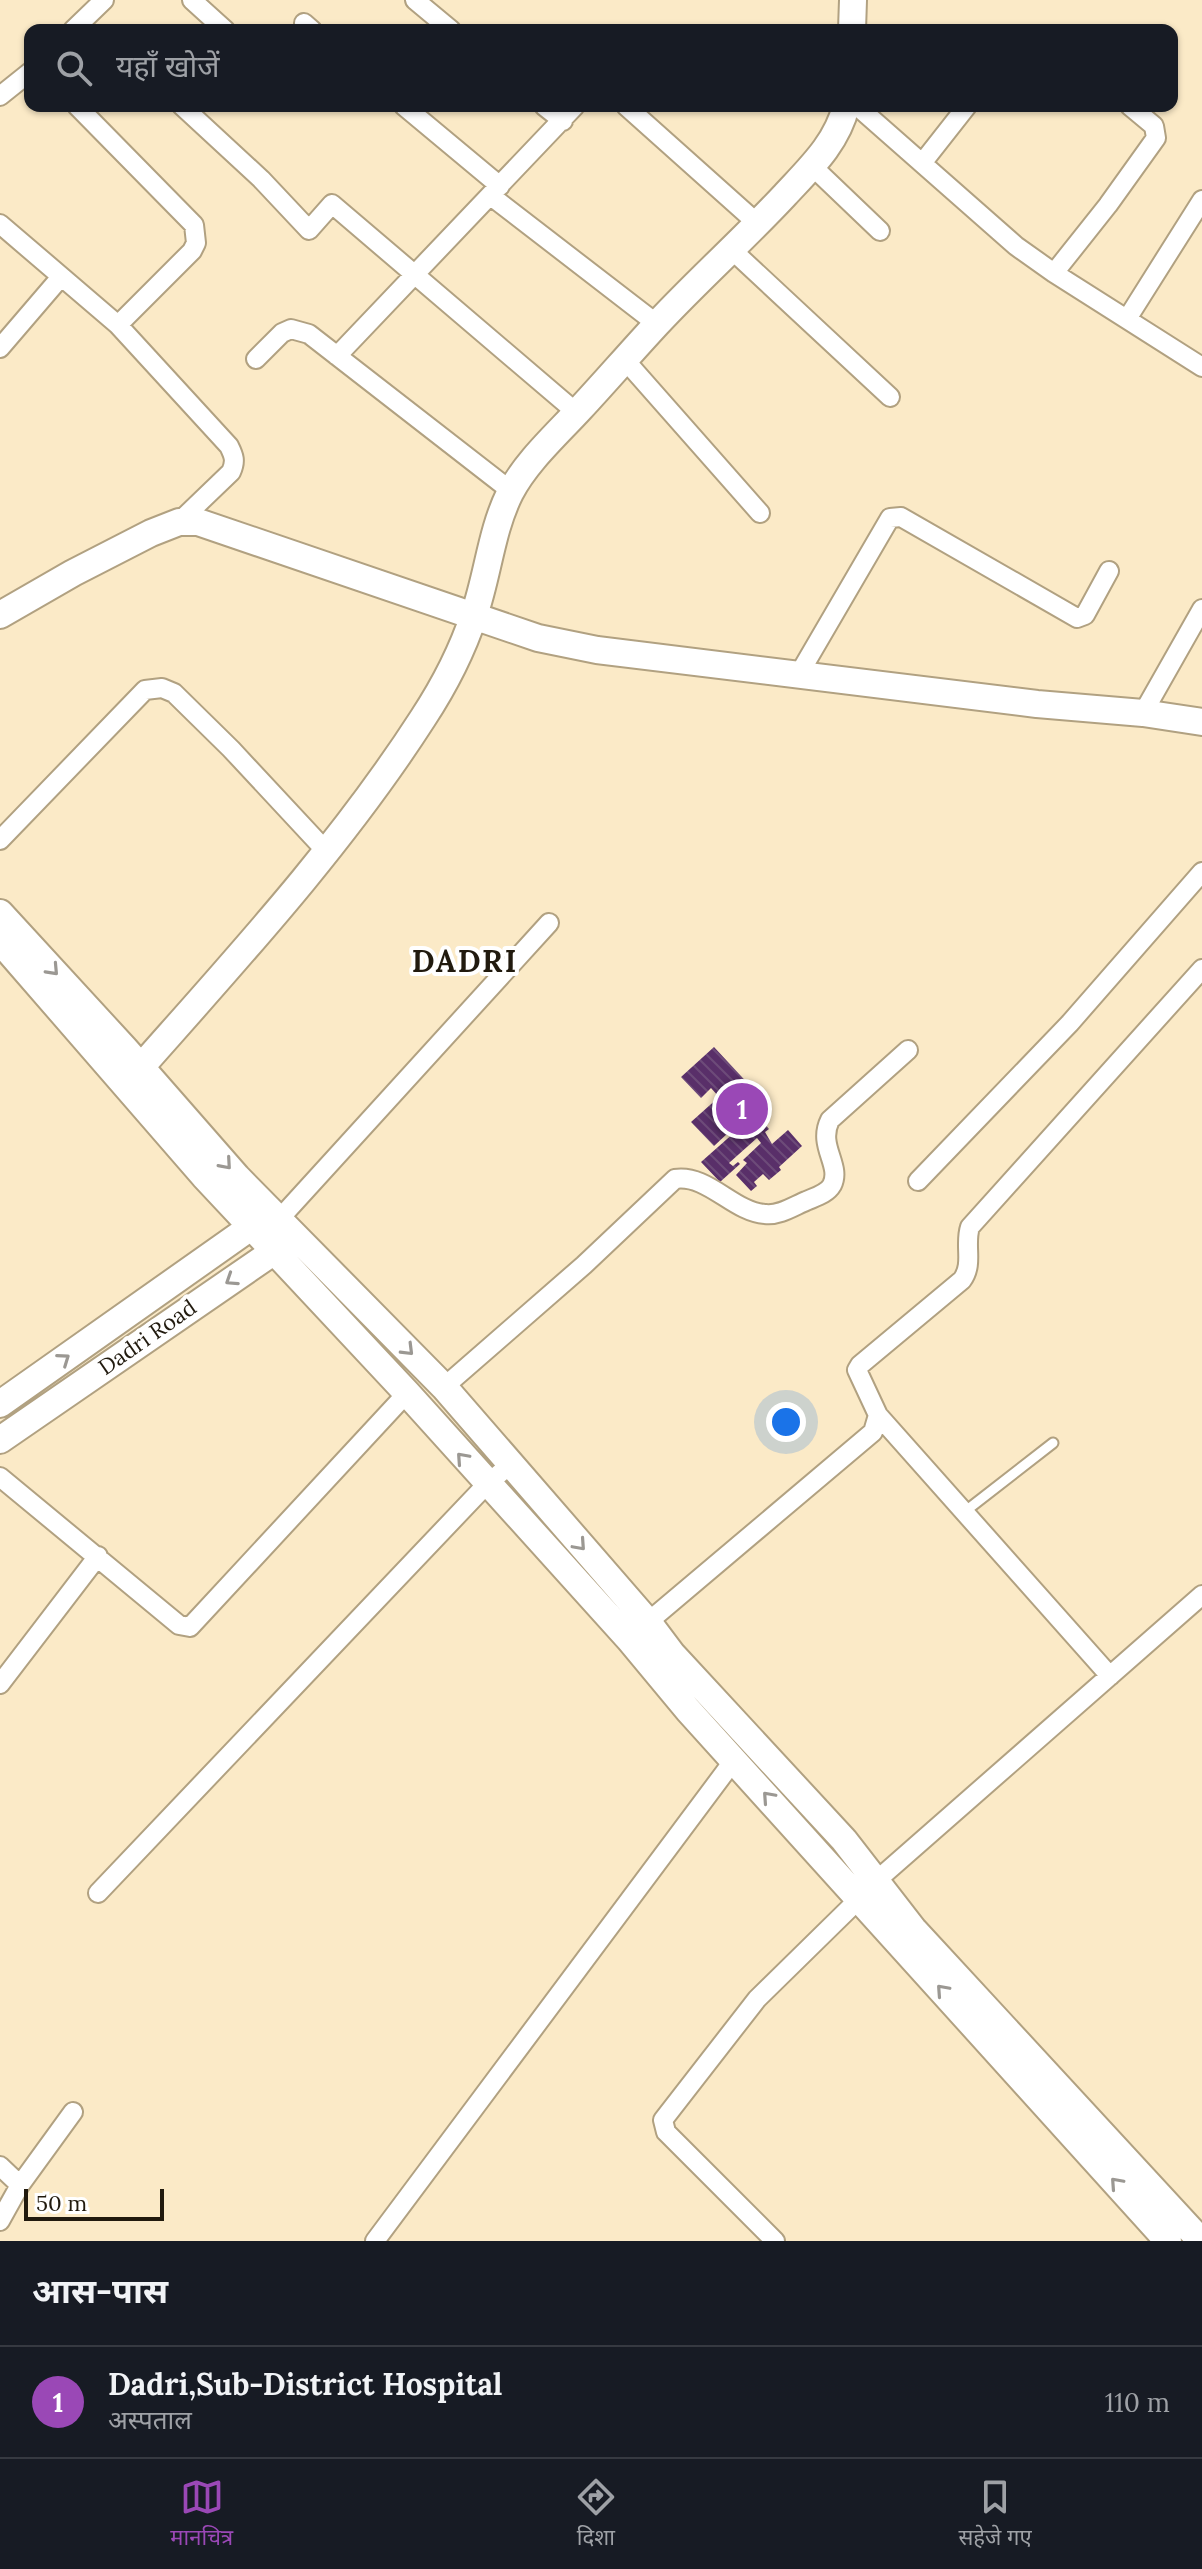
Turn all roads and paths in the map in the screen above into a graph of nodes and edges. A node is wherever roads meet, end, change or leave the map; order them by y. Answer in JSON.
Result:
{"nodes":[{"id":1,"x":104,"y":0,"type":"edge"},
{"id":2,"x":192,"y":0,"type":"edge"},
{"id":3,"x":415,"y":0,"type":"edge"},
{"id":4,"x":853,"y":0,"type":"edge"},
{"id":5,"x":87,"y":24,"type":"edge"},
{"id":6,"x":218,"y":24,"type":"edge"},
{"id":7,"x":444,"y":24,"type":"edge"},
{"id":8,"x":852,"y":24,"type":"edge"},
{"id":9,"x":24,"y":77,"type":"edge"},
{"id":10,"x":0,"y":96,"type":"edge"},
{"id":11,"x":83,"y":112,"type":"edge"},
{"id":12,"x":188,"y":112,"type":"edge"},
{"id":13,"x":410,"y":112,"type":"edge"},
{"id":14,"x":552,"y":112,"type":"edge"},
{"id":15,"x":570,"y":112,"type":"edge"},
{"id":16,"x":633,"y":112,"type":"edge"},
{"id":17,"x":844,"y":112,"type":"edge"},
{"id":18,"x":864,"y":112,"type":"edge"},
{"id":19,"x":962,"y":112,"type":"edge"},
{"id":20,"x":1137,"y":112,"type":"edge"},
{"id":21,"x":563,"y":121,"type":"junction"},
{"id":22,"x":923,"y":162,"type":"junction"},
{"id":23,"x":812,"y":166,"type":"junction"},
{"id":24,"x":496,"y":191,"type":"junction"},
{"id":25,"x":1202,"y":200,"type":"edge"},
{"id":26,"x":0,"y":224,"type":"edge"},
{"id":27,"x":758,"y":224,"type":"junction"},
{"id":28,"x":880,"y":231,"type":"dead end"},
{"id":29,"x":732,"y":250,"type":"junction"},
{"id":30,"x":1054,"y":273,"type":"junction"},
{"id":31,"x":416,"y":274,"type":"junction"},
{"id":32,"x":60,"y":278,"type":"junction"},
{"id":33,"x":1127,"y":319,"type":"junction"},
{"id":34,"x":657,"y":324,"type":"junction"},
{"id":35,"x":118,"y":325,"type":"junction"},
{"id":36,"x":0,"y":348,"type":"edge"},
{"id":37,"x":337,"y":356,"type":"junction"},
{"id":38,"x":256,"y":359,"type":"dead end"},
{"id":39,"x":625,"y":360,"type":"junction"},
{"id":40,"x":1202,"y":367,"type":"edge"},
{"id":41,"x":890,"y":397,"type":"dead end"},
{"id":42,"x":577,"y":413,"type":"junction"},
{"id":43,"x":511,"y":491,"type":"junction"},
{"id":44,"x":760,"y":513,"type":"dead end"},
{"id":45,"x":179,"y":522,"type":"junction"},
{"id":46,"x":1109,"y":571,"type":"dead end"},
{"id":47,"x":1202,"y":609,"type":"edge"},
{"id":48,"x":0,"y":615,"type":"edge"},
{"id":49,"x":474,"y":615,"type":"junction"},
{"id":50,"x":799,"y":674,"type":"junction"},
{"id":51,"x":1143,"y":713,"type":"junction"},
{"id":52,"x":1202,"y":722,"type":"edge"},
{"id":53,"x":0,"y":840,"type":"edge"},
{"id":54,"x":326,"y":851,"type":"junction"},
{"id":55,"x":1202,"y":872,"type":"edge"},
{"id":56,"x":0,"y":913,"type":"edge"},
{"id":57,"x":549,"y":923,"type":"dead end"},
{"id":58,"x":0,"y":941,"type":"edge"},
{"id":59,"x":1202,"y":969,"type":"edge"},
{"id":60,"x":908,"y":1050,"type":"dead end"},
{"id":61,"x":141,"y":1067,"type":"junction"},
{"id":62,"x":918,"y":1181,"type":"dead end"},
{"id":63,"x":273,"y":1230,"type":"junction"},
{"id":64,"x":444,"y":1387,"type":"junction"},
{"id":65,"x":407,"y":1393,"type":"junction"},
{"id":66,"x":0,"y":1404,"type":"edge"},
{"id":67,"x":878,"y":1415,"type":"junction"},
{"id":68,"x":0,"y":1440,"type":"edge"},
{"id":69,"x":1053,"y":1443,"type":"dead end"},
{"id":70,"x":511,"y":1464,"type":"junction"},
{"id":71,"x":0,"y":1477,"type":"edge"},
{"id":72,"x":486,"y":1485,"type":"junction"},
{"id":73,"x":963,"y":1513,"type":"junction"},
{"id":74,"x":98,"y":1556,"type":"junction"},
{"id":75,"x":1202,"y":1595,"type":"edge"},
{"id":76,"x":648,"y":1622,"type":"junction"},
{"id":77,"x":1110,"y":1676,"type":"junction"},
{"id":78,"x":0,"y":1684,"type":"edge"},
{"id":79,"x":734,"y":1760,"type":"junction"},
{"id":80,"x":868,"y":1890,"type":"junction"},
{"id":81,"x":98,"y":1893,"type":"dead end"},
{"id":82,"x":73,"y":2112,"type":"dead end"},
{"id":83,"x":0,"y":2166,"type":"edge"},
{"id":84,"x":20,"y":2185,"type":"junction"},
{"id":85,"x":0,"y":2221,"type":"edge"},
{"id":86,"x":375,"y":2241,"type":"edge"},
{"id":87,"x":775,"y":2241,"type":"edge"},
{"id":88,"x":1168,"y":2241,"type":"edge"},
{"id":89,"x":1201,"y":2241,"type":"edge"}],
"edges":[{"from":1,"to":5,"type":"street"},
{"from":2,"to":6,"type":"street"},
{"from":3,"to":7,"type":"street"},
{"from":4,"to":8,"type":"main road"},
{"from":9,"to":10,"type":"street"},
{"from":11,"to":35,"type":"street"},
{"from":12,"to":31,"type":"street"},
{"from":13,"to":24,"type":"street"},
{"from":14,"to":21,"type":"street"},
{"from":15,"to":21,"type":"street"},
{"from":16,"to":27,"type":"street"},
{"from":17,"to":23,"type":"main road"},
{"from":18,"to":22,"type":"street"},
{"from":19,"to":22,"type":"street"},
{"from":20,"to":30,"type":"street"},
{"from":21,"to":24,"type":"street"},
{"from":22,"to":30,"type":"street"},
{"from":23,"to":27,"type":"main road"},
{"from":23,"to":28,"type":"street"},
{"from":24,"to":31,"type":"street"},
{"from":24,"to":34,"type":"street"},
{"from":25,"to":33,"type":"street"},
{"from":26,"to":32,"type":"street"},
{"from":27,"to":29,"type":"main road"},
{"from":29,"to":34,"type":"main road"},
{"from":29,"to":41,"type":"street"},
{"from":30,"to":33,"type":"street"},
{"from":31,"to":37,"type":"street"},
{"from":31,"to":42,"type":"street"},
{"from":32,"to":35,"type":"street"},
{"from":32,"to":36,"type":"street"},
{"from":33,"to":40,"type":"street"},
{"from":34,"to":39,"type":"main road"},
{"from":35,"to":45,"type":"street"},
{"from":37,"to":38,"type":"street"},
{"from":37,"to":43,"type":"street"},
{"from":39,"to":42,"type":"main road"},
{"from":39,"to":44,"type":"street"},
{"from":42,"to":43,"type":"main road"},
{"from":43,"to":49,"type":"main road"},
{"from":45,"to":48,"type":"main road"},
{"from":45,"to":49,"type":"main road"},
{"from":46,"to":50,"type":"street"},
{"from":47,"to":51,"type":"street"},
{"from":49,"to":50,"type":"main road"},
{"from":49,"to":54,"type":"main road"},
{"from":50,"to":51,"type":"main road"},
{"from":51,"to":52,"type":"main road"},
{"from":53,"to":54,"type":"street"},
{"from":54,"to":61,"type":"main road"},
{"from":55,"to":62,"type":"street"},
{"from":56,"to":61,"type":"main road","one_way":true},
{"from":57,"to":63,"type":"street"},
{"from":58,"to":63,"type":"main road"},
{"from":59,"to":67,"type":"street"},
{"from":60,"to":64,"type":"street"},
{"from":61,"to":63,"type":"main road","one_way":true},
{"from":63,"to":64,"type":"main road","one_way":true},
{"from":63,"to":65,"type":"main road"},
{"from":66,"to":63,"type":"main road","name":"Dadri Road","one_way":true},
{"from":63,"to":68,"type":"main road","name":"Dadri Road","one_way":true},
{"from":64,"to":70,"type":"main road"},
{"from":72,"to":65,"type":"main road","one_way":true},
{"from":65,"to":74,"type":"street"},
{"from":67,"to":73,"type":"street"},
{"from":67,"to":76,"type":"street"},
{"from":69,"to":73,"type":"lane"},
{"from":70,"to":72,"type":"street"},
{"from":70,"to":76,"type":"main road","one_way":true},
{"from":71,"to":74,"type":"street"},
{"from":72,"to":79,"type":"main road"},
{"from":72,"to":81,"type":"street"},
{"from":73,"to":77,"type":"street"},
{"from":74,"to":78,"type":"street"},
{"from":75,"to":77,"type":"street"},
{"from":76,"to":80,"type":"main road"},
{"from":77,"to":80,"type":"street"},
{"from":80,"to":79,"type":"main road","one_way":true},
{"from":79,"to":86,"type":"street"},
{"from":80,"to":87,"type":"street"},
{"from":88,"to":80,"type":"main road","one_way":true},
{"from":80,"to":89,"type":"main road"},
{"from":82,"to":84,"type":"street"},
{"from":83,"to":84,"type":"street"},
{"from":84,"to":85,"type":"street"}]}
